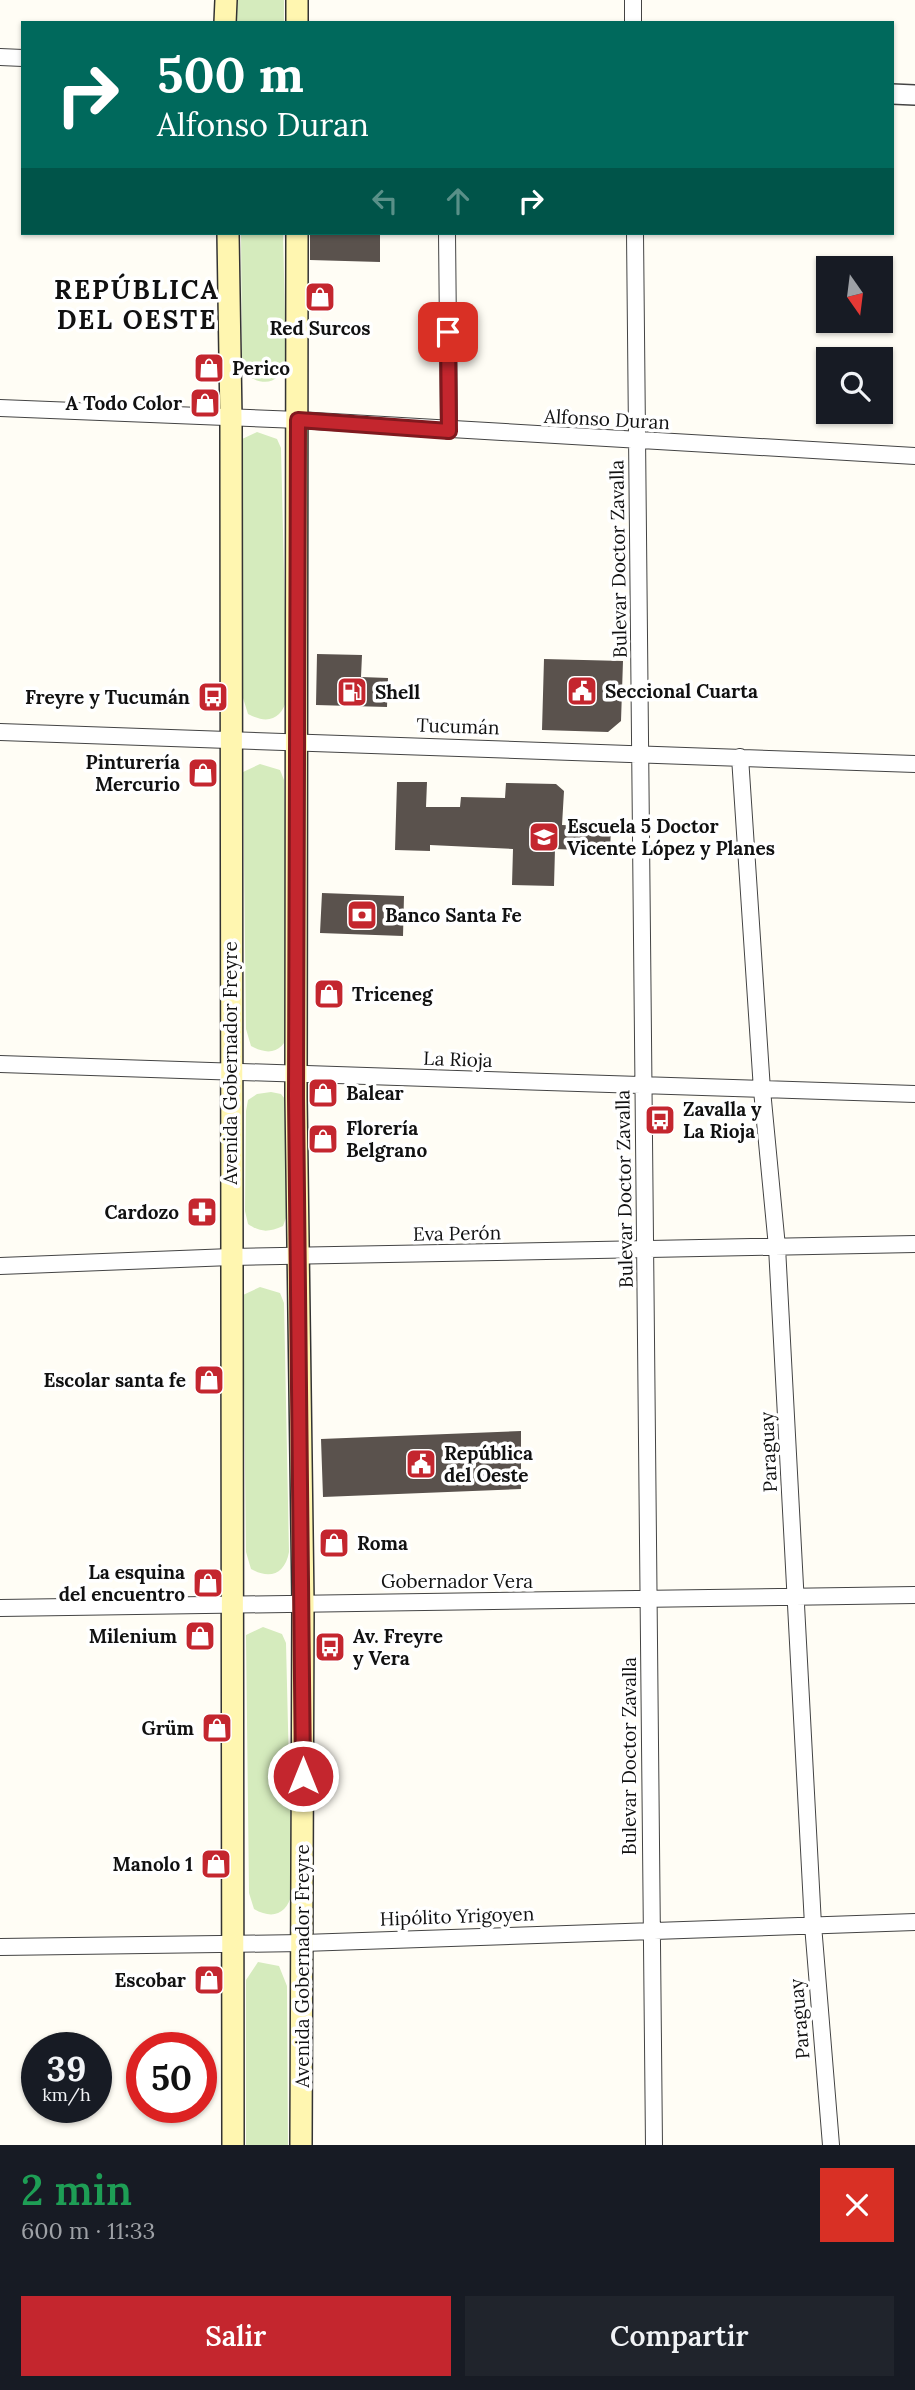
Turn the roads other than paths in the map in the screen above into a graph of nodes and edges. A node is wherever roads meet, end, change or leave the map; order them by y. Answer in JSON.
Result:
{"nodes":[{"id":1,"x":226,"y":0,"type":"edge"},
{"id":2,"x":297,"y":0,"type":"edge"},
{"id":3,"x":633,"y":0,"type":"edge"},
{"id":4,"x":225,"y":21,"type":"edge"},
{"id":5,"x":297,"y":21,"type":"edge"},
{"id":6,"x":633,"y":21,"type":"edge"},
{"id":7,"x":0,"y":57,"type":"edge"},
{"id":8,"x":21,"y":58,"type":"edge"},
{"id":9,"x":894,"y":94,"type":"edge"},
{"id":10,"x":915,"y":95,"type":"edge"},
{"id":11,"x":228,"y":235,"type":"edge"},
{"id":12,"x":297,"y":235,"type":"edge"},
{"id":13,"x":447,"y":235,"type":"edge"},
{"id":14,"x":635,"y":235,"type":"edge"},
{"id":15,"x":0,"y":408,"type":"edge"},
{"id":16,"x":231,"y":419,"type":"junction"},
{"id":17,"x":298,"y":420,"type":"junction"},
{"id":18,"x":449,"y":431,"type":"junction"},
{"id":19,"x":637,"y":441,"type":"junction"},
{"id":20,"x":915,"y":456,"type":"edge"},
{"id":21,"x":0,"y":733,"type":"edge"},
{"id":22,"x":231,"y":740,"type":"junction"},
{"id":23,"x":299,"y":740,"type":"junction"},
{"id":24,"x":642,"y":754,"type":"junction"},
{"id":25,"x":740,"y":757,"type":"junction"},
{"id":26,"x":915,"y":764,"type":"edge"},
{"id":27,"x":0,"y":1064,"type":"edge"},
{"id":28,"x":230,"y":1074,"type":"junction"},
{"id":29,"x":296,"y":1075,"type":"junction"},
{"id":30,"x":643,"y":1086,"type":"junction"},
{"id":31,"x":762,"y":1090,"type":"junction"},
{"id":32,"x":915,"y":1094,"type":"edge"},
{"id":33,"x":915,"y":1244,"type":"edge"},
{"id":34,"x":777,"y":1247,"type":"junction"},
{"id":35,"x":646,"y":1251,"type":"junction"},
{"id":36,"x":231,"y":1257,"type":"junction"},
{"id":37,"x":298,"y":1257,"type":"junction"},
{"id":38,"x":0,"y":1266,"type":"edge"},
{"id":39,"x":915,"y":1595,"type":"edge"},
{"id":40,"x":798,"y":1598,"type":"junction"},
{"id":41,"x":649,"y":1601,"type":"junction"},
{"id":42,"x":232,"y":1603,"type":"junction"},
{"id":43,"x":303,"y":1603,"type":"junction"},
{"id":44,"x":0,"y":1608,"type":"edge"},
{"id":45,"x":915,"y":1922,"type":"edge"},
{"id":46,"x":813,"y":1926,"type":"junction"},
{"id":47,"x":651,"y":1930,"type":"junction"},
{"id":48,"x":303,"y":1942,"type":"junction"},
{"id":49,"x":232,"y":1943,"type":"junction"},
{"id":50,"x":0,"y":1947,"type":"edge"},
{"id":51,"x":233,"y":2145,"type":"edge"},
{"id":52,"x":301,"y":2145,"type":"edge"},
{"id":53,"x":654,"y":2145,"type":"edge"},
{"id":54,"x":831,"y":2145,"type":"edge"}],
"edges":[{"from":1,"to":4,"type":"main road"},
{"from":2,"to":5,"type":"main road"},
{"from":3,"to":6,"type":"street"},
{"from":7,"to":8,"type":"street"},
{"from":9,"to":10,"type":"street"},
{"from":11,"to":16,"type":"main road","name":"Avenida Gobernador Freyre"},
{"from":12,"to":17,"type":"main road","name":"Avenida Gobernador Freyre"},
{"from":13,"to":18,"type":"street"},
{"from":14,"to":19,"type":"street","name":"Bulevar Doctor Zavalla"},
{"from":15,"to":16,"type":"street","name":"Alfonso Duran"},
{"from":16,"to":17,"type":"street","name":"Alfonso Duran"},
{"from":16,"to":22,"type":"main road","name":"Avenida Gobernador Freyre"},
{"from":17,"to":18,"type":"street","name":"Alfonso Duran"},
{"from":17,"to":23,"type":"main road","name":"Avenida Gobernador Freyre"},
{"from":18,"to":19,"type":"street","name":"Alfonso Duran"},
{"from":19,"to":20,"type":"street","name":"Alfonso Duran"},
{"from":19,"to":24,"type":"street","name":"Bulevar Doctor Zavalla"},
{"from":21,"to":22,"type":"street","name":"Tucumán"},
{"from":22,"to":23,"type":"street","name":"Tucumán"},
{"from":22,"to":28,"type":"main road","name":"Avenida Gobernador Freyre"},
{"from":23,"to":24,"type":"street","name":"Tucumán"},
{"from":23,"to":29,"type":"main road","name":"Avenida Gobernador Freyre"},
{"from":24,"to":25,"type":"street","name":"Tucumán"},
{"from":24,"to":30,"type":"street","name":"Bulevar Doctor Zavalla"},
{"from":25,"to":26,"type":"street","name":"Tucumán"},
{"from":25,"to":31,"type":"street","name":"Paraguay"},
{"from":27,"to":28,"type":"street","name":"La Rioja"},
{"from":28,"to":29,"type":"street","name":"La Rioja"},
{"from":28,"to":36,"type":"main road","name":"Avenida Gobernador Freyre"},
{"from":29,"to":30,"type":"street","name":"La Rioja"},
{"from":29,"to":37,"type":"main road","name":"Avenida Gobernador Freyre"},
{"from":30,"to":31,"type":"street","name":"La Rioja"},
{"from":30,"to":35,"type":"street","name":"Bulevar Doctor Zavalla"},
{"from":31,"to":32,"type":"street","name":"La Rioja"},
{"from":31,"to":34,"type":"street","name":"Paraguay"},
{"from":33,"to":34,"type":"street","name":"Eva Perón"},
{"from":34,"to":35,"type":"street","name":"Eva Perón"},
{"from":34,"to":40,"type":"street","name":"Paraguay"},
{"from":35,"to":37,"type":"street","name":"Eva Perón"},
{"from":35,"to":41,"type":"street","name":"Bulevar Doctor Zavalla"},
{"from":36,"to":37,"type":"street","name":"Eva Perón"},
{"from":36,"to":38,"type":"street","name":"Eva Perón"},
{"from":36,"to":42,"type":"main road","name":"Avenida Gobernador Freyre"},
{"from":37,"to":43,"type":"main road","name":"Avenida Gobernador Freyre"},
{"from":39,"to":40,"type":"street","name":"Gobernador Vera"},
{"from":40,"to":41,"type":"street","name":"Gobernador Vera"},
{"from":40,"to":46,"type":"street","name":"Paraguay"},
{"from":41,"to":43,"type":"street","name":"Gobernador Vera"},
{"from":41,"to":47,"type":"street","name":"Bulevar Doctor Zavalla"},
{"from":42,"to":43,"type":"street","name":"Gobernador Vera"},
{"from":42,"to":44,"type":"street","name":"Gobernador Vera"},
{"from":42,"to":49,"type":"main road","name":"Avenida Gobernador Freyre"},
{"from":43,"to":48,"type":"main road","name":"Avenida Gobernador Freyre"},
{"from":45,"to":46,"type":"street","name":"Hipólito Yrigoyen"},
{"from":46,"to":47,"type":"street","name":"Hipólito Yrigoyen"},
{"from":46,"to":54,"type":"street","name":"Paraguay"},
{"from":47,"to":48,"type":"street","name":"Hipólito Yrigoyen"},
{"from":47,"to":53,"type":"street","name":"Bulevar Doctor Zavalla"},
{"from":48,"to":49,"type":"street","name":"Hipólito Yrigoyen"},
{"from":48,"to":52,"type":"main road","name":"Avenida Gobernador Freyre"},
{"from":49,"to":50,"type":"street","name":"Hipólito Yrigoyen"},
{"from":49,"to":51,"type":"main road","name":"Avenida Gobernador Freyre"}]}
